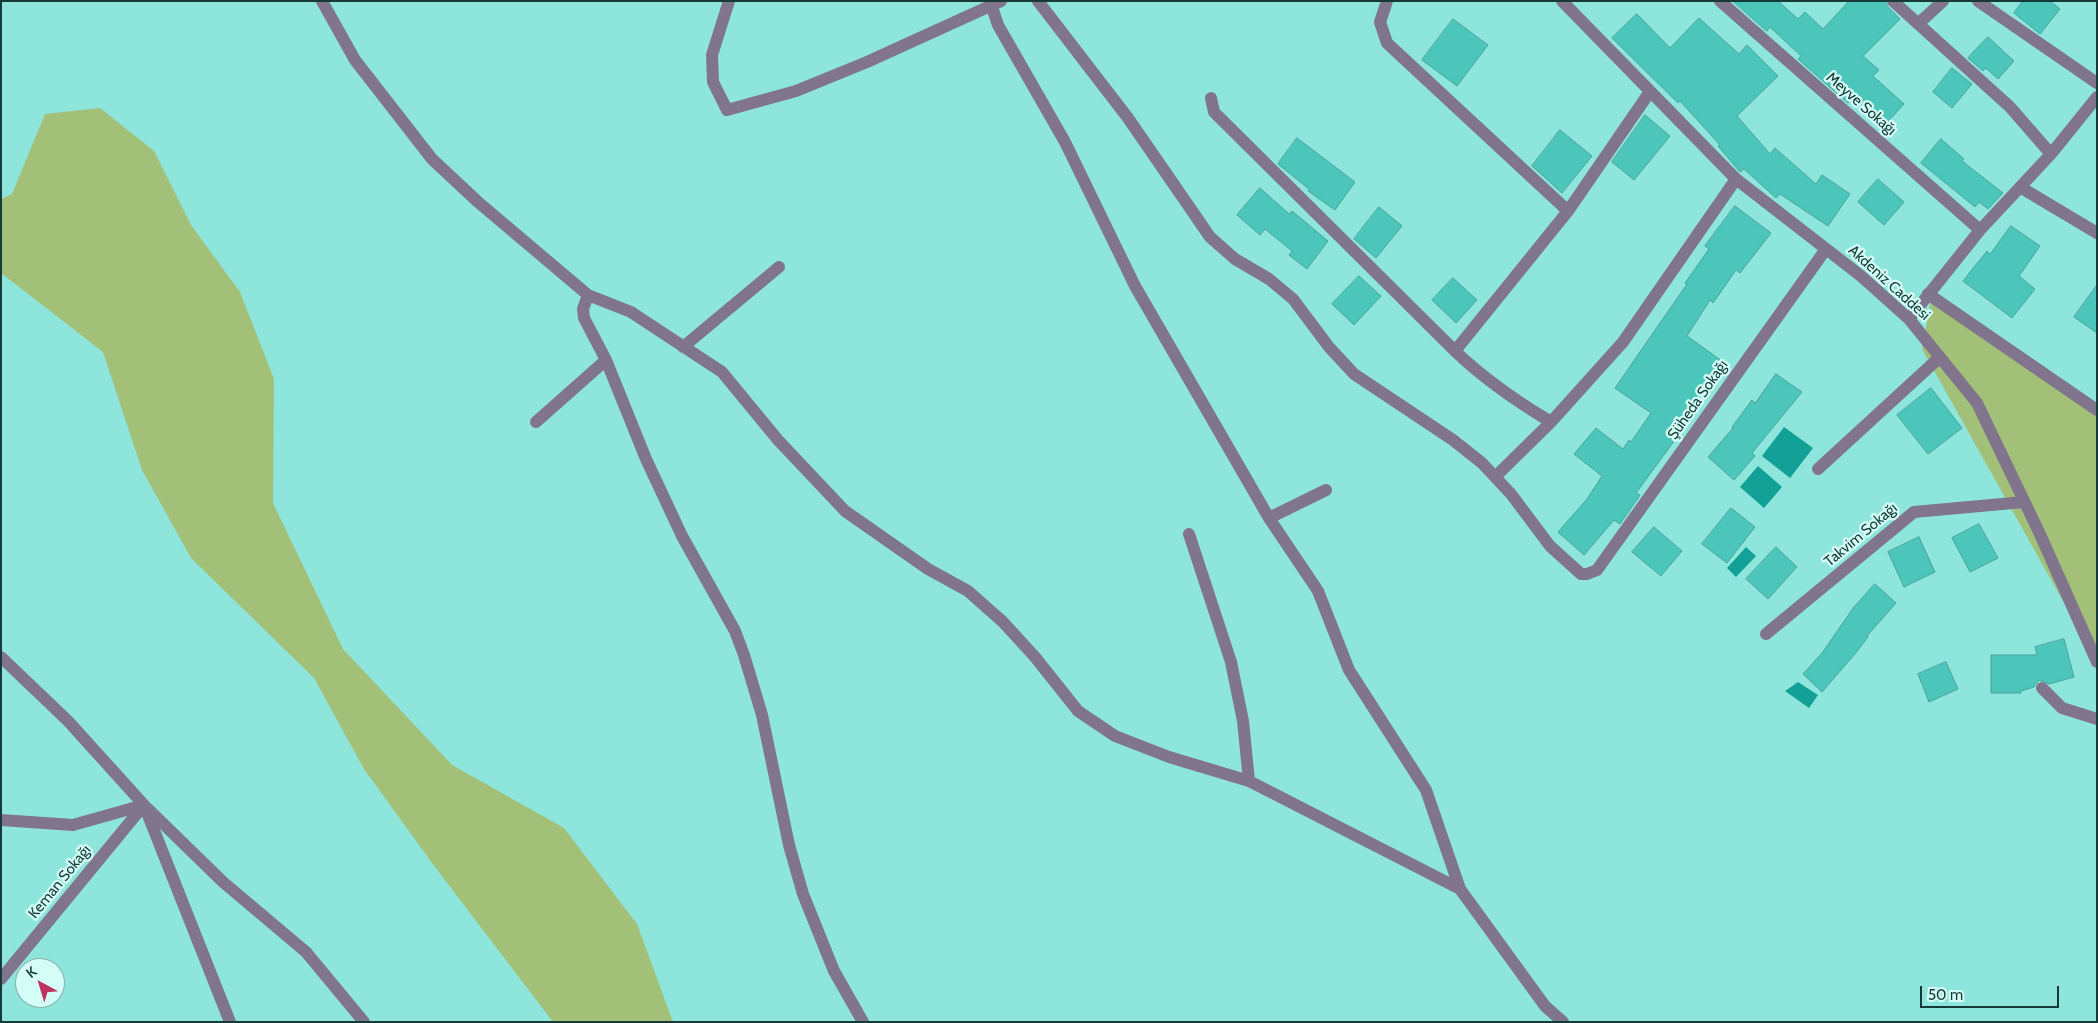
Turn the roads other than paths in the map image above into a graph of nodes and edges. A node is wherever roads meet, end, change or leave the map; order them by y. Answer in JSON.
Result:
{"nodes":[{"id":1,"x":322,"y":1,"type":"edge"},
{"id":2,"x":729,"y":1,"type":"edge"},
{"id":3,"x":1038,"y":1,"type":"edge"},
{"id":4,"x":1387,"y":1,"type":"edge"},
{"id":5,"x":1562,"y":1,"type":"edge"},
{"id":6,"x":1720,"y":1,"type":"edge"},
{"id":7,"x":1893,"y":1,"type":"edge"},
{"id":8,"x":1943,"y":1,"type":"edge"},
{"id":9,"x":1978,"y":1,"type":"edge"},
{"id":10,"x":994,"y":3,"type":"edge"},
{"id":11,"x":1918,"y":24,"type":"junction"},
{"id":12,"x":2097,"y":83,"type":"edge"},
{"id":13,"x":1649,"y":93,"type":"junction"},
{"id":14,"x":2097,"y":97,"type":"edge"},
{"id":15,"x":1211,"y":98,"type":"dead end"},
{"id":16,"x":2051,"y":154,"type":"junction"},
{"id":17,"x":1736,"y":180,"type":"junction"},
{"id":18,"x":2020,"y":187,"type":"junction"},
{"id":19,"x":1568,"y":211,"type":"junction"},
{"id":20,"x":1980,"y":230,"type":"junction"},
{"id":21,"x":2097,"y":233,"type":"edge"},
{"id":22,"x":1826,"y":249,"type":"junction"},
{"id":23,"x":779,"y":266,"type":"dead end"},
{"id":24,"x":1928,"y":294,"type":"junction"},
{"id":25,"x":588,"y":296,"type":"junction"},
{"id":26,"x":1909,"y":319,"type":"junction"},
{"id":27,"x":683,"y":346,"type":"junction"},
{"id":28,"x":1455,"y":351,"type":"junction"},
{"id":29,"x":1940,"y":358,"type":"junction"},
{"id":30,"x":606,"y":360,"type":"junction"},
{"id":31,"x":2097,"y":410,"type":"edge"},
{"id":32,"x":536,"y":422,"type":"dead end"},
{"id":33,"x":1551,"y":422,"type":"junction"},
{"id":34,"x":1818,"y":468,"type":"dead end"},
{"id":35,"x":1496,"y":476,"type":"junction"},
{"id":36,"x":1326,"y":490,"type":"dead end"},
{"id":37,"x":2024,"y":502,"type":"junction"},
{"id":38,"x":1269,"y":518,"type":"junction"},
{"id":39,"x":1189,"y":534,"type":"dead end"},
{"id":40,"x":1766,"y":634,"type":"dead end"},
{"id":41,"x":1,"y":657,"type":"edge"},
{"id":42,"x":2097,"y":662,"type":"edge"},
{"id":43,"x":2042,"y":688,"type":"dead end"},
{"id":44,"x":2097,"y":720,"type":"edge"},
{"id":45,"x":1249,"y":781,"type":"junction"},
{"id":46,"x":144,"y":805,"type":"junction"},
{"id":47,"x":1,"y":820,"type":"edge"},
{"id":48,"x":1460,"y":889,"type":"junction"},
{"id":49,"x":1,"y":979,"type":"edge"},
{"id":50,"x":230,"y":1022,"type":"edge"},
{"id":51,"x":364,"y":1022,"type":"edge"},
{"id":52,"x":863,"y":1022,"type":"edge"},
{"id":53,"x":1563,"y":1022,"type":"edge"}],
"edges":[{"from":1,"to":25,"type":"street"},
{"from":2,"to":10,"type":"street"},
{"from":3,"to":35,"type":"street"},
{"from":4,"to":19,"type":"street"},
{"from":5,"to":13,"type":"street","name":"Akdeniz Caddesi"},
{"from":6,"to":20,"type":"street","name":"Meyve Sokağı"},
{"from":7,"to":11,"type":"street"},
{"from":8,"to":11,"type":"street"},
{"from":9,"to":12,"type":"street"},
{"from":10,"to":38,"type":"street"},
{"from":11,"to":16,"type":"street"},
{"from":13,"to":17,"type":"street","name":"Akdeniz Caddesi"},
{"from":13,"to":19,"type":"street"},
{"from":14,"to":16,"type":"street"},
{"from":15,"to":28,"type":"street"},
{"from":16,"to":18,"type":"street"},
{"from":17,"to":22,"type":"street","name":"Akdeniz Caddesi"},
{"from":17,"to":33,"type":"street"},
{"from":18,"to":20,"type":"street"},
{"from":18,"to":21,"type":"street"},
{"from":19,"to":28,"type":"street"},
{"from":20,"to":24,"type":"street"},
{"from":22,"to":26,"type":"street","name":"Akdeniz Caddesi"},
{"from":22,"to":35,"type":"street","name":"Şüheda Sokağı"},
{"from":23,"to":27,"type":"street"},
{"from":24,"to":26,"type":"street"},
{"from":24,"to":31,"type":"street"},
{"from":25,"to":27,"type":"street"},
{"from":25,"to":30,"type":"street"},
{"from":26,"to":29,"type":"street","name":"Akdeniz Caddesi"},
{"from":27,"to":45,"type":"street"},
{"from":28,"to":33,"type":"street"},
{"from":29,"to":34,"type":"street"},
{"from":29,"to":37,"type":"street","name":"Akdeniz Caddesi"},
{"from":30,"to":32,"type":"street"},
{"from":30,"to":52,"type":"street"},
{"from":33,"to":35,"type":"street"},
{"from":36,"to":38,"type":"street"},
{"from":37,"to":40,"type":"street","name":"Takvim Sokağı"},
{"from":37,"to":42,"type":"street","name":"Akdeniz Caddesi"},
{"from":38,"to":48,"type":"street"},
{"from":39,"to":45,"type":"street"},
{"from":41,"to":46,"type":"street"},
{"from":43,"to":44,"type":"street"},
{"from":45,"to":48,"type":"street"},
{"from":46,"to":47,"type":"street"},
{"from":46,"to":49,"type":"street","name":"Keman Sokağı"},
{"from":46,"to":50,"type":"street"},
{"from":46,"to":51,"type":"street"},
{"from":48,"to":53,"type":"street"}]}
